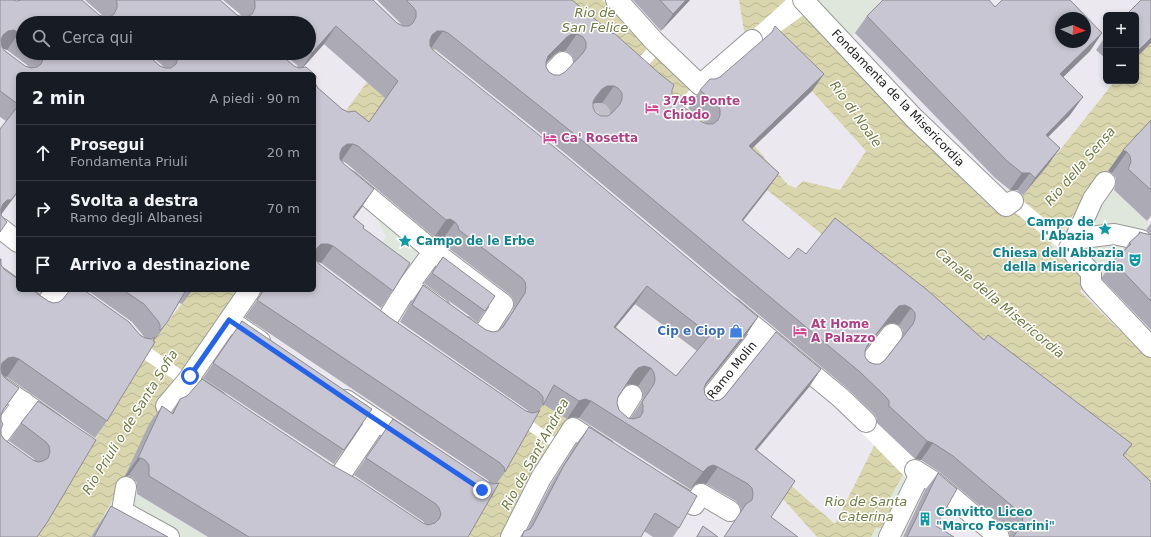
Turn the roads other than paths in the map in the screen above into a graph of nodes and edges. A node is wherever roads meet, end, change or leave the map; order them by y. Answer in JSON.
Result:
{"nodes":[{"id":1,"x":616,"y":0,"type":"edge"},
{"id":2,"x":803,"y":0,"type":"edge"},
{"id":3,"x":752,"y":40,"type":"dead end"},
{"id":4,"x":563,"y":62,"type":"edge"},
{"id":5,"x":545,"y":81,"type":"edge"},
{"id":6,"x":339,"y":172,"type":"edge"},
{"id":7,"x":1105,"y":182,"type":"dead end"},
{"id":8,"x":1013,"y":201,"type":"dead end"},
{"id":9,"x":0,"y":228,"type":"edge"},
{"id":10,"x":1075,"y":239,"type":"junction"},
{"id":11,"x":16,"y":240,"type":"edge"},
{"id":12,"x":1141,"y":240,"type":"edge"},
{"id":13,"x":434,"y":249,"type":"junction"},
{"id":14,"x":0,"y":278,"type":"edge"},
{"id":15,"x":408,"y":286,"type":"junction"},
{"id":16,"x":16,"y":290,"type":"edge"},
{"id":17,"x":19,"y":292,"type":"edge"},
{"id":18,"x":249,"y":292,"type":"edge"},
{"id":19,"x":72,"y":293,"type":"edge"},
{"id":20,"x":720,"y":298,"type":"edge"},
{"id":21,"x":229,"y":320,"type":"junction"},
{"id":22,"x":384,"y":325,"type":"edge"},
{"id":23,"x":762,"y":333,"type":"junction"},
{"id":24,"x":892,"y":334,"type":"edge"},
{"id":25,"x":1151,"y":347,"type":"edge"},
{"id":26,"x":272,"y":350,"type":"edge"},
{"id":27,"x":864,"y":370,"type":"edge"},
{"id":28,"x":187,"y":381,"type":"junction"},
{"id":29,"x":0,"y":386,"type":"edge"},
{"id":30,"x":331,"y":389,"type":"edge"},
{"id":31,"x":632,"y":396,"type":"edge"},
{"id":32,"x":24,"y":402,"type":"junction"},
{"id":33,"x":166,"y":406,"type":"dead end"},
{"id":34,"x":703,"y":407,"type":"edge"},
{"id":35,"x":231,"y":410,"type":"edge"},
{"id":36,"x":377,"y":420,"type":"junction"},
{"id":37,"x":866,"y":422,"type":"dead end"},
{"id":38,"x":620,"y":424,"type":"edge"},
{"id":39,"x":68,"y":434,"type":"edge"},
{"id":40,"x":2,"y":445,"type":"edge"},
{"id":41,"x":423,"y":451,"type":"edge"},
{"id":42,"x":619,"y":455,"type":"edge"},
{"id":43,"x":337,"y":480,"type":"edge"},
{"id":44,"x":654,"y":480,"type":"edge"},
{"id":45,"x":126,"y":488,"type":"dead end"},
{"id":46,"x":730,"y":511,"type":"dead end"},
{"id":47,"x":169,"y":537,"type":"edge"},
{"id":48,"x":511,"y":537,"type":"edge"},
{"id":49,"x":889,"y":537,"type":"edge"},
{"id":50,"x":999,"y":537,"type":"edge"}],
"edges":[{"from":1,"to":3,"type":"street"},
{"from":2,"to":8,"type":"street","name":"Fondamenta de la Misericordia"},
{"from":4,"to":5,"type":"street"},
{"from":6,"to":13,"type":"street"},
{"from":7,"to":10,"type":"street"},
{"from":9,"to":11,"type":"street"},
{"from":10,"to":12,"type":"street"},
{"from":10,"to":25,"type":"street"},
{"from":13,"to":15,"type":"street"},
{"from":13,"to":15,"type":"street"},
{"from":14,"to":16,"type":"street"},
{"from":15,"to":22,"type":"street"},
{"from":17,"to":19,"type":"street"},
{"from":18,"to":21,"type":"street"},
{"from":20,"to":23,"type":"street"},
{"from":21,"to":26,"type":"street"},
{"from":21,"to":28,"type":"street"},
{"from":23,"to":34,"type":"street","name":"Ramo Molin"},
{"from":23,"to":37,"type":"street"},
{"from":24,"to":27,"type":"street"},
{"from":28,"to":33,"type":"street"},
{"from":28,"to":35,"type":"street"},
{"from":29,"to":32,"type":"street"},
{"from":30,"to":36,"type":"street"},
{"from":31,"to":38,"type":"street"},
{"from":32,"to":39,"type":"street"},
{"from":32,"to":40,"type":"street"},
{"from":36,"to":41,"type":"street"},
{"from":36,"to":43,"type":"street"},
{"from":42,"to":48,"type":"street"},
{"from":44,"to":46,"type":"street"},
{"from":45,"to":47,"type":"street"},
{"from":49,"to":50,"type":"street"}]}
